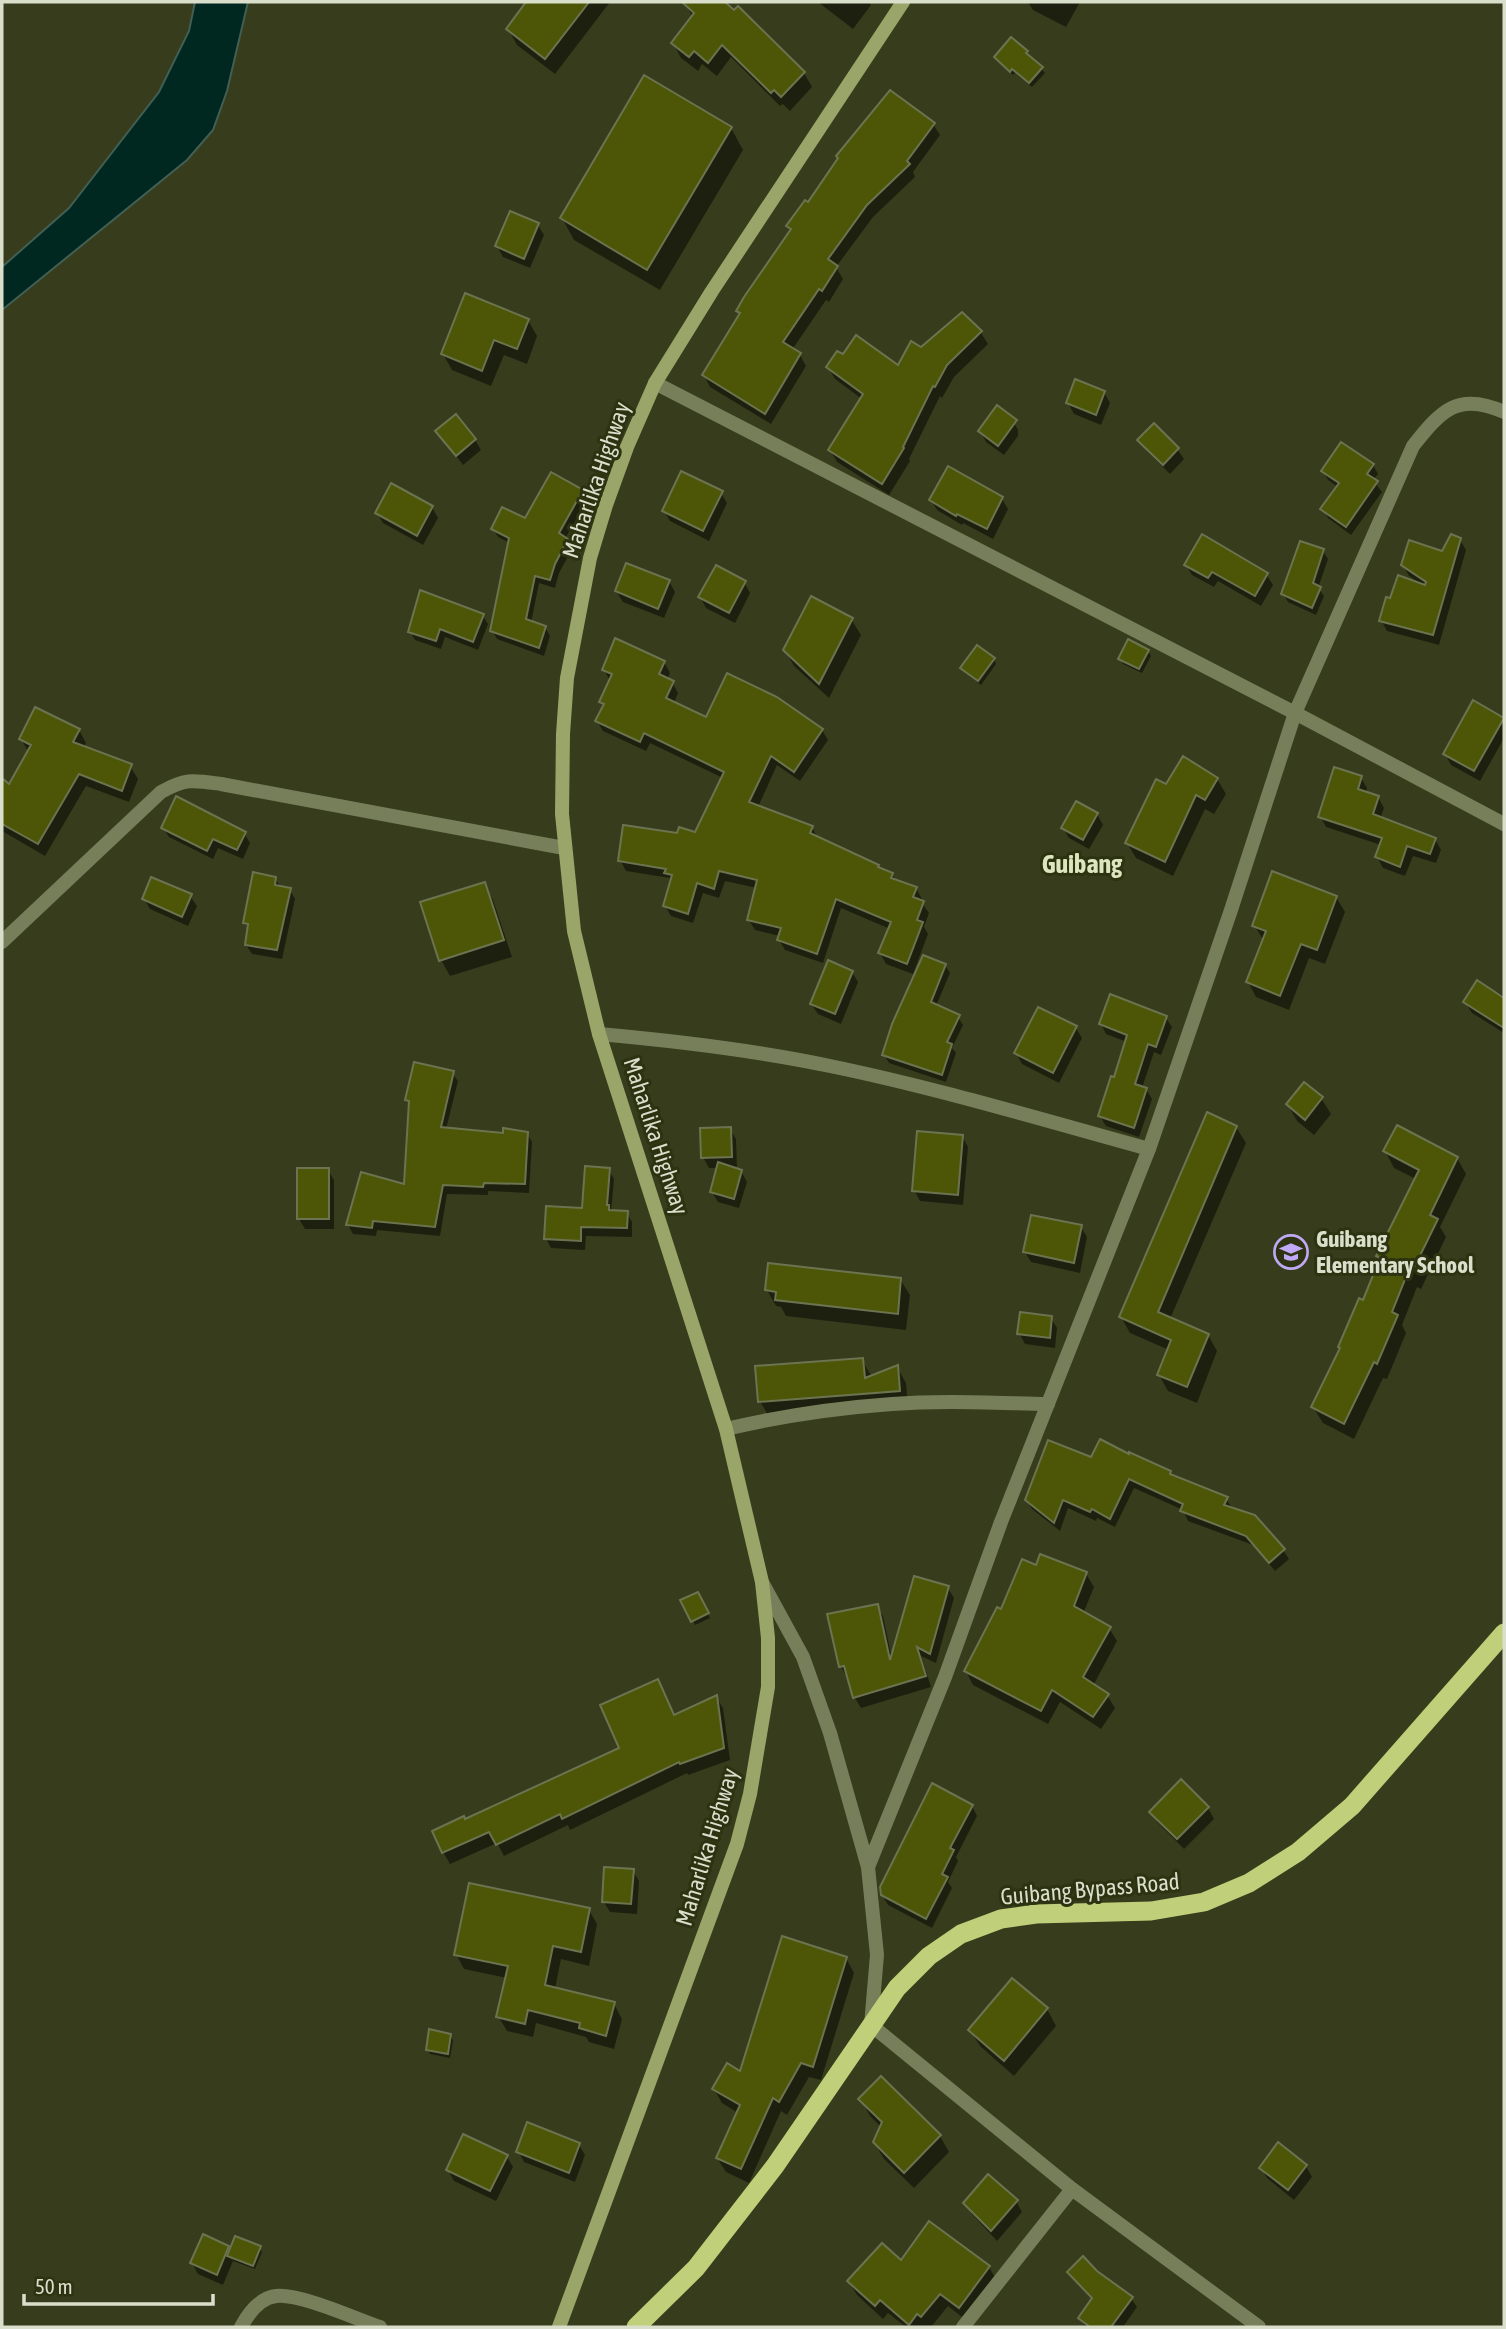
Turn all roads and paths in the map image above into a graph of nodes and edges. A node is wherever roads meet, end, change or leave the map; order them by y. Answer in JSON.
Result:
{"nodes":[{"id":1,"x":903,"y":2,"type":"edge"},
{"id":2,"x":655,"y":383,"type":"junction"},
{"id":3,"x":1504,"y":412,"type":"edge"},
{"id":4,"x":1295,"y":713,"type":"junction"},
{"id":5,"x":1504,"y":824,"type":"edge"},
{"id":6,"x":564,"y":848,"type":"junction"},
{"id":7,"x":2,"y":942,"type":"edge"},
{"id":8,"x":599,"y":1034,"type":"junction"},
{"id":9,"x":1149,"y":1149,"type":"junction"},
{"id":10,"x":1048,"y":1404,"type":"junction"},
{"id":11,"x":726,"y":1429,"type":"junction"},
{"id":12,"x":762,"y":1582,"type":"junction"},
{"id":13,"x":1504,"y":1633,"type":"edge"},
{"id":14,"x":869,"y":1867,"type":"junction"},
{"id":15,"x":871,"y":2025,"type":"junction"},
{"id":16,"x":1072,"y":2189,"type":"junction"},
{"id":17,"x":1254,"y":2326,"type":"edge"},
{"id":18,"x":240,"y":2327,"type":"edge"},
{"id":19,"x":380,"y":2327,"type":"edge"},
{"id":20,"x":558,"y":2327,"type":"edge"},
{"id":21,"x":636,"y":2327,"type":"edge"},
{"id":22,"x":963,"y":2327,"type":"edge"}],
"edges":[{"from":1,"to":2,"type":"main road","name":"Maharlika Highway"},
{"from":2,"to":4,"type":"street"},
{"from":2,"to":6,"type":"main road","name":"Maharlika Highway"},
{"from":3,"to":4,"type":"street"},
{"from":4,"to":5,"type":"street"},
{"from":4,"to":9,"type":"street"},
{"from":6,"to":7,"type":"street"},
{"from":6,"to":8,"type":"main road","name":"Maharlika Highway"},
{"from":8,"to":9,"type":"street"},
{"from":8,"to":11,"type":"main road","name":"Maharlika Highway"},
{"from":9,"to":10,"type":"street"},
{"from":10,"to":11,"type":"street"},
{"from":10,"to":14,"type":"street"},
{"from":11,"to":12,"type":"main road","name":"Maharlika Highway"},
{"from":12,"to":14,"type":"street"},
{"from":12,"to":20,"type":"main road","name":"Maharlika Highway"},
{"from":13,"to":15,"type":"highway","name":"Guibang Bypass Road"},
{"from":14,"to":15,"type":"street"},
{"from":15,"to":16,"type":"street"},
{"from":15,"to":21,"type":"highway","name":"Guibang Bypass Road"},
{"from":16,"to":17,"type":"street"},
{"from":16,"to":22,"type":"street"},
{"from":18,"to":19,"type":"street"}]}
